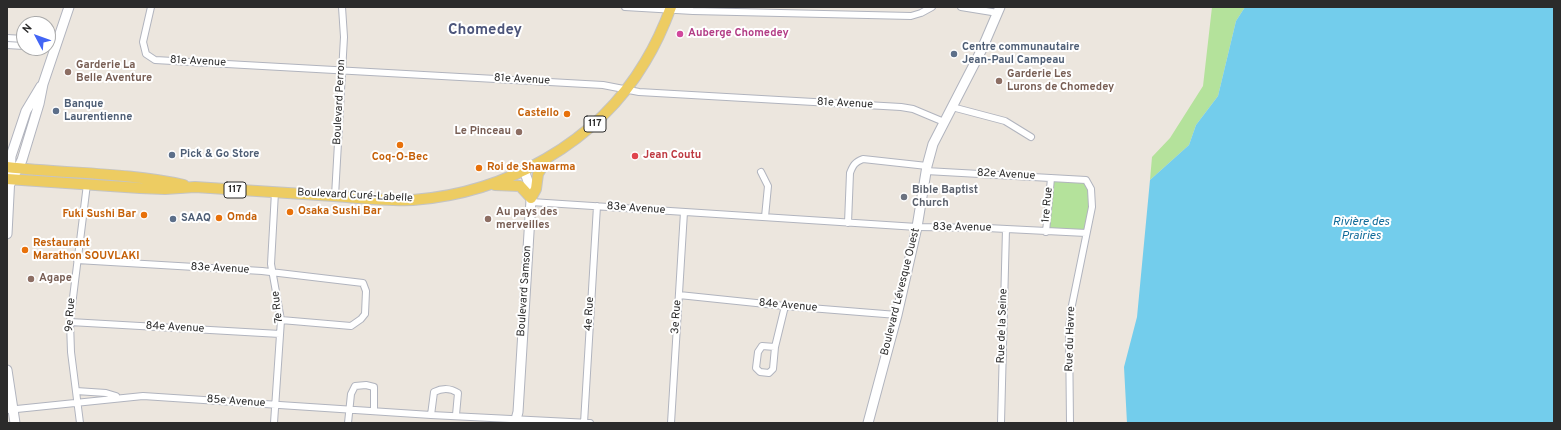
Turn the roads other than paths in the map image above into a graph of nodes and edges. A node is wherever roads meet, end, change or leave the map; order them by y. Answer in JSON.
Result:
{"nodes":[{"id":1,"x":69,"y":7,"type":"edge"},
{"id":2,"x":151,"y":7,"type":"edge"},
{"id":3,"x":342,"y":7,"type":"edge"},
{"id":4,"x":625,"y":7,"type":"edge"},
{"id":5,"x":932,"y":7,"type":"edge"},
{"id":6,"x":961,"y":7,"type":"edge"},
{"id":7,"x":670,"y":9,"type":"edge"},
{"id":8,"x":999,"y":10,"type":"edge"},
{"id":9,"x":56,"y":37,"type":"edge"},
{"id":10,"x":50,"y":56,"type":"edge"},
{"id":11,"x":342,"y":70,"type":"junction"},
{"id":12,"x":626,"y":89,"type":"junction"},
{"id":13,"x":952,"y":107,"type":"junction"},
{"id":14,"x":944,"y":122,"type":"junction"},
{"id":15,"x":1031,"y":137,"type":"dead end"},
{"id":16,"x":548,"y":158,"type":"junction"},
{"id":17,"x":12,"y":168,"type":"edge"},
{"id":18,"x":927,"y":168,"type":"junction"},
{"id":19,"x":524,"y":170,"type":"junction"},
{"id":20,"x":760,"y":172,"type":"dead end"},
{"id":21,"x":1051,"y":178,"type":"junction"},
{"id":22,"x":1086,"y":180,"type":"joint"},
{"id":23,"x":10,"y":181,"type":"edge"},
{"id":24,"x":88,"y":184,"type":"junction"},
{"id":25,"x":487,"y":185,"type":"junction"},
{"id":26,"x":195,"y":187,"type":"junction"},
{"id":27,"x":275,"y":192,"type":"junction"},
{"id":28,"x":335,"y":196,"type":"junction"},
{"id":29,"x":531,"y":200,"type":"junction"},
{"id":30,"x":597,"y":206,"type":"junction"},
{"id":31,"x":684,"y":212,"type":"junction"},
{"id":32,"x":765,"y":217,"type":"junction"},
{"id":33,"x":848,"y":223,"type":"junction"},
{"id":34,"x":917,"y":227,"type":"junction"},
{"id":35,"x":1006,"y":229,"type":"junction"},
{"id":36,"x":1046,"y":232,"type":"junction"},
{"id":37,"x":1086,"y":233,"type":"junction"},
{"id":38,"x":7,"y":234,"type":"edge"},
{"id":39,"x":77,"y":260,"type":"junction"},
{"id":40,"x":272,"y":272,"type":"junction"},
{"id":41,"x":679,"y":295,"type":"junction"},
{"id":42,"x":785,"y":306,"type":"junction"},
{"id":43,"x":897,"y":315,"type":"junction"},
{"id":44,"x":281,"y":320,"type":"junction"},
{"id":45,"x":70,"y":322,"type":"junction"},
{"id":46,"x":280,"y":334,"type":"junction"},
{"id":47,"x":775,"y":347,"type":"junction"},
{"id":48,"x":7,"y":370,"type":"edge"},
{"id":49,"x":76,"y":391,"type":"junction"},
{"id":50,"x":122,"y":397,"type":"junction"},
{"id":51,"x":77,"y":402,"type":"junction"},
{"id":52,"x":275,"y":404,"type":"junction"},
{"id":53,"x":351,"y":409,"type":"junction"},
{"id":54,"x":10,"y":410,"type":"edge"},
{"id":55,"x":374,"y":410,"type":"junction"},
{"id":56,"x":431,"y":414,"type":"junction"},
{"id":57,"x":456,"y":415,"type":"junction"},
{"id":58,"x":518,"y":419,"type":"edge"},
{"id":59,"x":584,"y":422,"type":"edge"},
{"id":60,"x":15,"y":423,"type":"edge"},
{"id":61,"x":80,"y":423,"type":"edge"},
{"id":62,"x":274,"y":423,"type":"edge"},
{"id":63,"x":348,"y":423,"type":"edge"},
{"id":64,"x":590,"y":423,"type":"edge"},
{"id":65,"x":671,"y":423,"type":"edge"},
{"id":66,"x":868,"y":423,"type":"edge"},
{"id":67,"x":1001,"y":423,"type":"edge"},
{"id":68,"x":1070,"y":423,"type":"edge"}],
"edges":[{"from":1,"to":9,"type":"street"},
{"from":2,"to":11,"type":"street","name":"81e Avenue"},
{"from":3,"to":11,"type":"street","name":"Boulevard Perron"},
{"from":4,"to":7,"type":"street"},
{"from":5,"to":7,"type":"street"},
{"from":6,"to":8,"type":"street"},
{"from":7,"to":12,"type":"main road","name":"Boulevard Curé-Labelle","number":"117"},
{"from":8,"to":13,"type":"street","name":"Boulevard Lévesque Ouest"},
{"from":10,"to":17,"type":"street"},
{"from":11,"to":12,"type":"street","name":"81e Avenue"},
{"from":11,"to":28,"type":"street","name":"Boulevard Perron"},
{"from":12,"to":14,"type":"street","name":"81e Avenue"},
{"from":12,"to":16,"type":"main road","name":"Boulevard Curé-Labelle","number":"117"},
{"from":13,"to":14,"type":"street","name":"Boulevard Lévesque Ouest"},
{"from":13,"to":15,"type":"street"},
{"from":14,"to":18,"type":"street","name":"Boulevard Lévesque Ouest"},
{"from":16,"to":19,"type":"main road","name":"Boulevard Curé-Labelle","number":"117"},
{"from":16,"to":29,"type":"main road"},
{"from":17,"to":23,"type":"street"},
{"from":17,"to":26,"type":"main road","name":"Boulevard Curé-Labelle","number":"117"},
{"from":18,"to":21,"type":"street","name":"82e Avenue"},
{"from":18,"to":33,"type":"street","name":"82e Avenue"},
{"from":18,"to":34,"type":"street","name":"Boulevard Lévesque Ouest"},
{"from":19,"to":25,"type":"main road","name":"Boulevard Curé-Labelle","number":"117"},
{"from":19,"to":29,"type":"street","name":"Boulevard Samson"},
{"from":20,"to":32,"type":"street"},
{"from":21,"to":22,"type":"street","name":"82e Avenue"},
{"from":21,"to":36,"type":"street","name":"1re Rue"},
{"from":22,"to":37,"type":"street","name":"Rue du Havre"},
{"from":23,"to":24,"type":"main road","name":"Boulevard Curé-Labelle","number":"117"},
{"from":23,"to":38,"type":"street"},
{"from":24,"to":26,"type":"main road","name":"Boulevard Curé-Labelle","number":"117"},
{"from":24,"to":39,"type":"street","name":"9e Rue"},
{"from":25,"to":28,"type":"main road","name":"Boulevard Curé-Labelle","number":"117"},
{"from":25,"to":29,"type":"main road"},
{"from":26,"to":27,"type":"main road","name":"Boulevard Curé-Labelle","number":"117"},
{"from":27,"to":28,"type":"main road","name":"Boulevard Curé-Labelle","number":"117"},
{"from":27,"to":40,"type":"street","name":"7e Rue"},
{"from":29,"to":30,"type":"street","name":"83e Avenue"},
{"from":29,"to":58,"type":"street","name":"Boulevard Samson"},
{"from":30,"to":31,"type":"street","name":"83e Avenue"},
{"from":30,"to":59,"type":"street","name":"4e Rue"},
{"from":31,"to":32,"type":"street","name":"83e Avenue"},
{"from":31,"to":41,"type":"street","name":"3e Rue"},
{"from":32,"to":33,"type":"street","name":"83e Avenue"},
{"from":33,"to":34,"type":"street","name":"83e Avenue"},
{"from":34,"to":35,"type":"street","name":"83e Avenue"},
{"from":34,"to":43,"type":"street","name":"Boulevard Lévesque Ouest"},
{"from":35,"to":36,"type":"street","name":"83e Avenue"},
{"from":35,"to":67,"type":"street","name":"Rue de la Seine"},
{"from":36,"to":37,"type":"street","name":"83e Avenue"},
{"from":37,"to":68,"type":"street","name":"Rue du Havre"},
{"from":39,"to":40,"type":"street","name":"83e Avenue"},
{"from":39,"to":45,"type":"street","name":"9e Rue"},
{"from":40,"to":44,"type":"street","name":"7e Rue"},
{"from":40,"to":44,"type":"street","name":"83e Avenue"},
{"from":41,"to":42,"type":"street","name":"84e Avenue"},
{"from":41,"to":65,"type":"street","name":"3e Rue"},
{"from":42,"to":43,"type":"street","name":"84e Avenue"},
{"from":42,"to":47,"type":"street"},
{"from":43,"to":66,"type":"street","name":"Boulevard Lévesque Ouest"},
{"from":44,"to":46,"type":"street","name":"7e Rue"},
{"from":45,"to":46,"type":"street","name":"84e Avenue"},
{"from":45,"to":49,"type":"street","name":"9e Rue"},
{"from":46,"to":52,"type":"street","name":"7e Rue"},
{"from":47,"to":47,"type":"street"},
{"from":48,"to":54,"type":"street"},
{"from":49,"to":50,"type":"street","name":"85e Avenue"},
{"from":49,"to":51,"type":"street","name":"9e Rue"},
{"from":50,"to":51,"type":"street","name":"85e Avenue"},
{"from":50,"to":52,"type":"street","name":"85e Avenue"},
{"from":51,"to":54,"type":"street","name":"85e Avenue"},
{"from":51,"to":61,"type":"street","name":"9e Rue"},
{"from":52,"to":53,"type":"street","name":"85e Avenue"},
{"from":52,"to":62,"type":"street","name":"7e Rue"},
{"from":53,"to":55,"type":"street","name":"85e Avenue"},
{"from":53,"to":55,"type":"street"},
{"from":53,"to":63,"type":"street"},
{"from":54,"to":60,"type":"street"},
{"from":55,"to":56,"type":"street","name":"85e Avenue"},
{"from":56,"to":57,"type":"street","name":"85e Avenue"},
{"from":56,"to":57,"type":"street"},
{"from":57,"to":58,"type":"street","name":"85e Avenue"},
{"from":58,"to":59,"type":"street","name":"85e Avenue"},
{"from":59,"to":64,"type":"street","name":"85e Avenue"}]}
